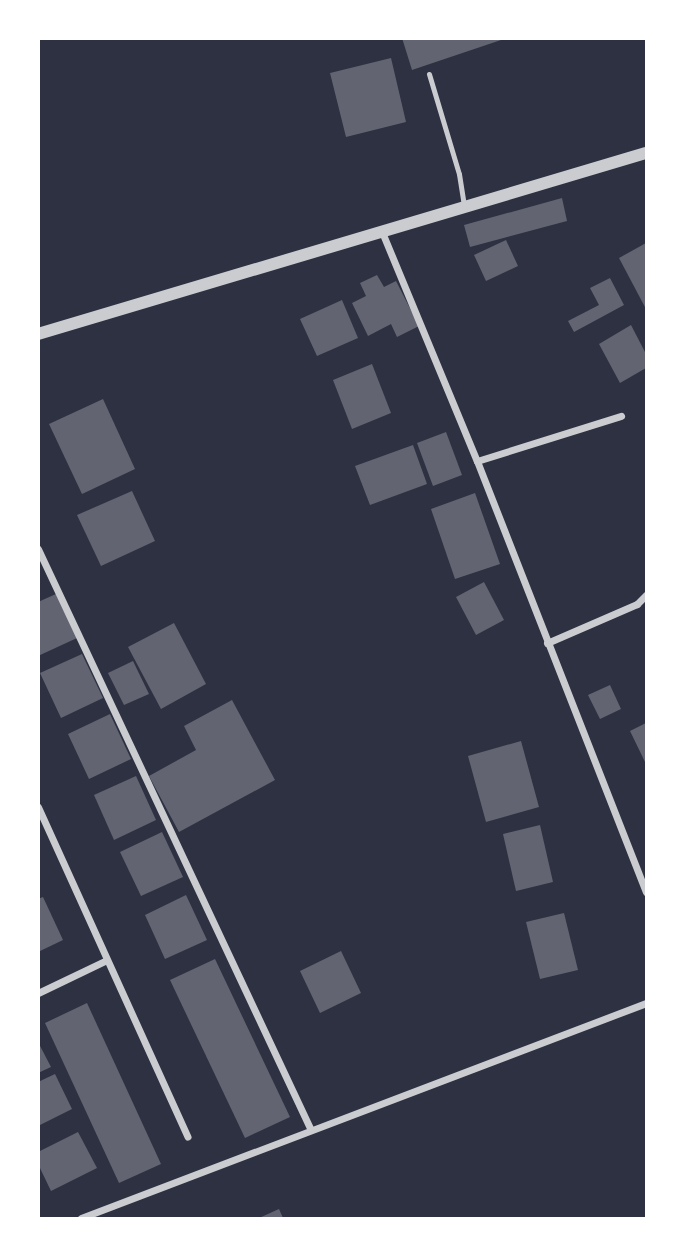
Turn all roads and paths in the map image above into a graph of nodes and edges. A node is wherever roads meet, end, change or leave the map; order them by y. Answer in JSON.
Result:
{"nodes":[{"id":1,"x":429,"y":74,"type":"dead end"},
{"id":2,"x":646,"y":153,"type":"edge"},
{"id":3,"x":464,"y":210,"type":"junction"},
{"id":4,"x":382,"y":232,"type":"junction"},
{"id":5,"x":38,"y":334,"type":"edge"},
{"id":6,"x":621,"y":416,"type":"dead end"},
{"id":7,"x":477,"y":461,"type":"junction"},
{"id":8,"x":38,"y":549,"type":"edge"},
{"id":9,"x":646,"y":595,"type":"edge"},
{"id":10,"x":547,"y":643,"type":"junction"},
{"id":11,"x":38,"y":807,"type":"edge"},
{"id":12,"x":646,"y":892,"type":"edge"},
{"id":13,"x":107,"y":960,"type":"junction"},
{"id":14,"x":38,"y":993,"type":"edge"},
{"id":15,"x":646,"y":1003,"type":"edge"},
{"id":16,"x":310,"y":1128,"type":"junction"},
{"id":17,"x":188,"y":1137,"type":"dead end"},
{"id":18,"x":81,"y":1219,"type":"edge"}],
"edges":[{"from":1,"to":3,"type":"lane"},
{"from":2,"to":3,"type":"street"},
{"from":3,"to":4,"type":"street"},
{"from":4,"to":5,"type":"street"},
{"from":4,"to":7,"type":"street"},
{"from":6,"to":7,"type":"street"},
{"from":7,"to":10,"type":"street"},
{"from":8,"to":16,"type":"street"},
{"from":9,"to":10,"type":"street"},
{"from":10,"to":12,"type":"street"},
{"from":11,"to":13,"type":"street"},
{"from":13,"to":14,"type":"street"},
{"from":13,"to":17,"type":"street"},
{"from":15,"to":16,"type":"street"},
{"from":16,"to":18,"type":"street"}]}
